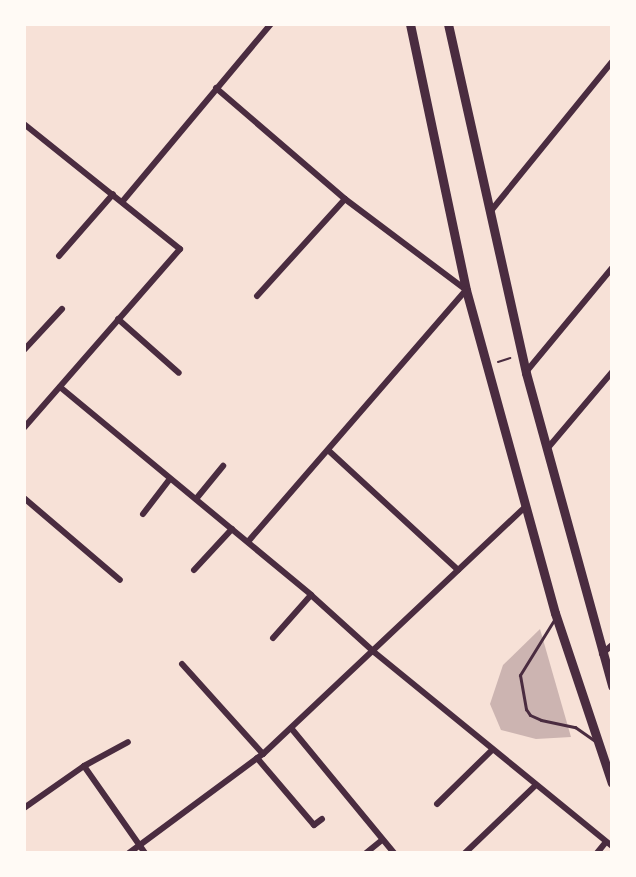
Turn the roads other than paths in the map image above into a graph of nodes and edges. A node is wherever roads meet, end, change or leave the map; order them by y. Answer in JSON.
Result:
{"nodes":[{"id":1,"x":271,"y":24,"type":"edge"},
{"id":2,"x":410,"y":24,"type":"edge"},
{"id":3,"x":448,"y":24,"type":"edge"},
{"id":4,"x":612,"y":62,"type":"edge"},
{"id":5,"x":216,"y":88,"type":"junction"},
{"id":6,"x":24,"y":124,"type":"edge"},
{"id":7,"x":113,"y":194,"type":"junction"},
{"id":8,"x":345,"y":199,"type":"junction"},
{"id":9,"x":122,"y":202,"type":"junction"},
{"id":10,"x":490,"y":212,"type":"junction"},
{"id":11,"x":59,"y":256,"type":"dead end"},
{"id":12,"x":612,"y":268,"type":"edge"},
{"id":13,"x":466,"y":290,"type":"junction"},
{"id":14,"x":257,"y":296,"type":"dead end"},
{"id":15,"x":62,"y":309,"type":"dead end"},
{"id":16,"x":118,"y":319,"type":"junction"},
{"id":17,"x":24,"y":350,"type":"edge"},
{"id":18,"x":612,"y":372,"type":"edge"},
{"id":19,"x":179,"y":373,"type":"dead end"},
{"id":20,"x":526,"y":373,"type":"junction"},
{"id":21,"x":60,"y":387,"type":"junction"},
{"id":22,"x":24,"y":428,"type":"edge"},
{"id":23,"x":328,"y":450,"type":"junction"},
{"id":24,"x":546,"y":450,"type":"junction"},
{"id":25,"x":224,"y":466,"type":"dead end"},
{"id":26,"x":169,"y":480,"type":"junction"},
{"id":27,"x":24,"y":498,"type":"edge"},
{"id":28,"x":195,"y":499,"type":"junction"},
{"id":29,"x":526,"y":506,"type":"junction"},
{"id":30,"x":143,"y":514,"type":"dead end"},
{"id":31,"x":232,"y":529,"type":"junction"},
{"id":32,"x":248,"y":542,"type":"junction"},
{"id":33,"x":194,"y":570,"type":"dead end"},
{"id":34,"x":458,"y":570,"type":"junction"},
{"id":35,"x":120,"y":580,"type":"dead end"},
{"id":36,"x":311,"y":595,"type":"junction"},
{"id":37,"x":555,"y":613,"type":"junction"},
{"id":38,"x":273,"y":638,"type":"dead end"},
{"id":39,"x":612,"y":645,"type":"edge"},
{"id":40,"x":374,"y":652,"type":"junction"},
{"id":41,"x":602,"y":654,"type":"junction"},
{"id":42,"x":182,"y":664,"type":"dead end"},
{"id":43,"x":612,"y":686,"type":"edge"},
{"id":44,"x":291,"y":728,"type":"junction"},
{"id":45,"x":128,"y":742,"type":"dead end"},
{"id":46,"x":598,"y":745,"type":"junction"},
{"id":47,"x":492,"y":750,"type":"junction"},
{"id":48,"x":260,"y":756,"type":"junction"},
{"id":49,"x":84,"y":766,"type":"junction"},
{"id":50,"x":612,"y":783,"type":"edge"},
{"id":51,"x":536,"y":785,"type":"junction"},
{"id":52,"x":437,"y":804,"type":"dead end"},
{"id":53,"x":24,"y":808,"type":"edge"},
{"id":54,"x":322,"y":819,"type":"dead end"},
{"id":55,"x":382,"y":840,"type":"junction"},
{"id":56,"x":609,"y":844,"type":"edge"},
{"id":57,"x":139,"y":846,"type":"junction"},
{"id":58,"x":129,"y":853,"type":"edge"},
{"id":59,"x":145,"y":853,"type":"edge"},
{"id":60,"x":366,"y":853,"type":"edge"},
{"id":61,"x":393,"y":853,"type":"edge"},
{"id":62,"x":465,"y":853,"type":"edge"},
{"id":63,"x":597,"y":853,"type":"edge"}],
"edges":[{"from":1,"to":5,"type":"street"},
{"from":2,"to":13,"type":"main road"},
{"from":3,"to":10,"type":"main road"},
{"from":4,"to":10,"type":"street"},
{"from":5,"to":8,"type":"street"},
{"from":5,"to":9,"type":"street"},
{"from":6,"to":7,"type":"street"},
{"from":7,"to":9,"type":"street"},
{"from":7,"to":11,"type":"street"},
{"from":8,"to":13,"type":"street"},
{"from":8,"to":14,"type":"street"},
{"from":9,"to":16,"type":"street"},
{"from":10,"to":20,"type":"main road"},
{"from":12,"to":20,"type":"street"},
{"from":13,"to":23,"type":"street"},
{"from":13,"to":29,"type":"main road"},
{"from":15,"to":17,"type":"street"},
{"from":16,"to":19,"type":"street"},
{"from":16,"to":21,"type":"street"},
{"from":18,"to":24,"type":"street"},
{"from":20,"to":24,"type":"main road"},
{"from":21,"to":22,"type":"street"},
{"from":21,"to":26,"type":"street"},
{"from":23,"to":32,"type":"street"},
{"from":23,"to":34,"type":"street"},
{"from":24,"to":41,"type":"main road"},
{"from":25,"to":28,"type":"street"},
{"from":26,"to":28,"type":"street"},
{"from":26,"to":30,"type":"street"},
{"from":27,"to":35,"type":"street"},
{"from":28,"to":31,"type":"street"},
{"from":29,"to":34,"type":"street"},
{"from":29,"to":37,"type":"main road"},
{"from":31,"to":32,"type":"street"},
{"from":31,"to":33,"type":"street"},
{"from":32,"to":36,"type":"street"},
{"from":34,"to":40,"type":"street"},
{"from":36,"to":38,"type":"street"},
{"from":36,"to":40,"type":"street"},
{"from":37,"to":46,"type":"main road"},
{"from":37,"to":46,"type":"lane"},
{"from":39,"to":41,"type":"street"},
{"from":40,"to":44,"type":"street"},
{"from":40,"to":47,"type":"street"},
{"from":41,"to":43,"type":"main road"},
{"from":42,"to":48,"type":"street"},
{"from":44,"to":48,"type":"street"},
{"from":44,"to":55,"type":"street"},
{"from":45,"to":49,"type":"street"},
{"from":46,"to":50,"type":"main road"},
{"from":47,"to":51,"type":"street"},
{"from":47,"to":52,"type":"street"},
{"from":48,"to":54,"type":"street"},
{"from":48,"to":57,"type":"street"},
{"from":49,"to":53,"type":"street"},
{"from":49,"to":57,"type":"street"},
{"from":51,"to":56,"type":"street"},
{"from":51,"to":62,"type":"street"},
{"from":55,"to":60,"type":"street"},
{"from":55,"to":61,"type":"street"},
{"from":56,"to":63,"type":"street"},
{"from":57,"to":58,"type":"street"},
{"from":57,"to":59,"type":"street"}]}
